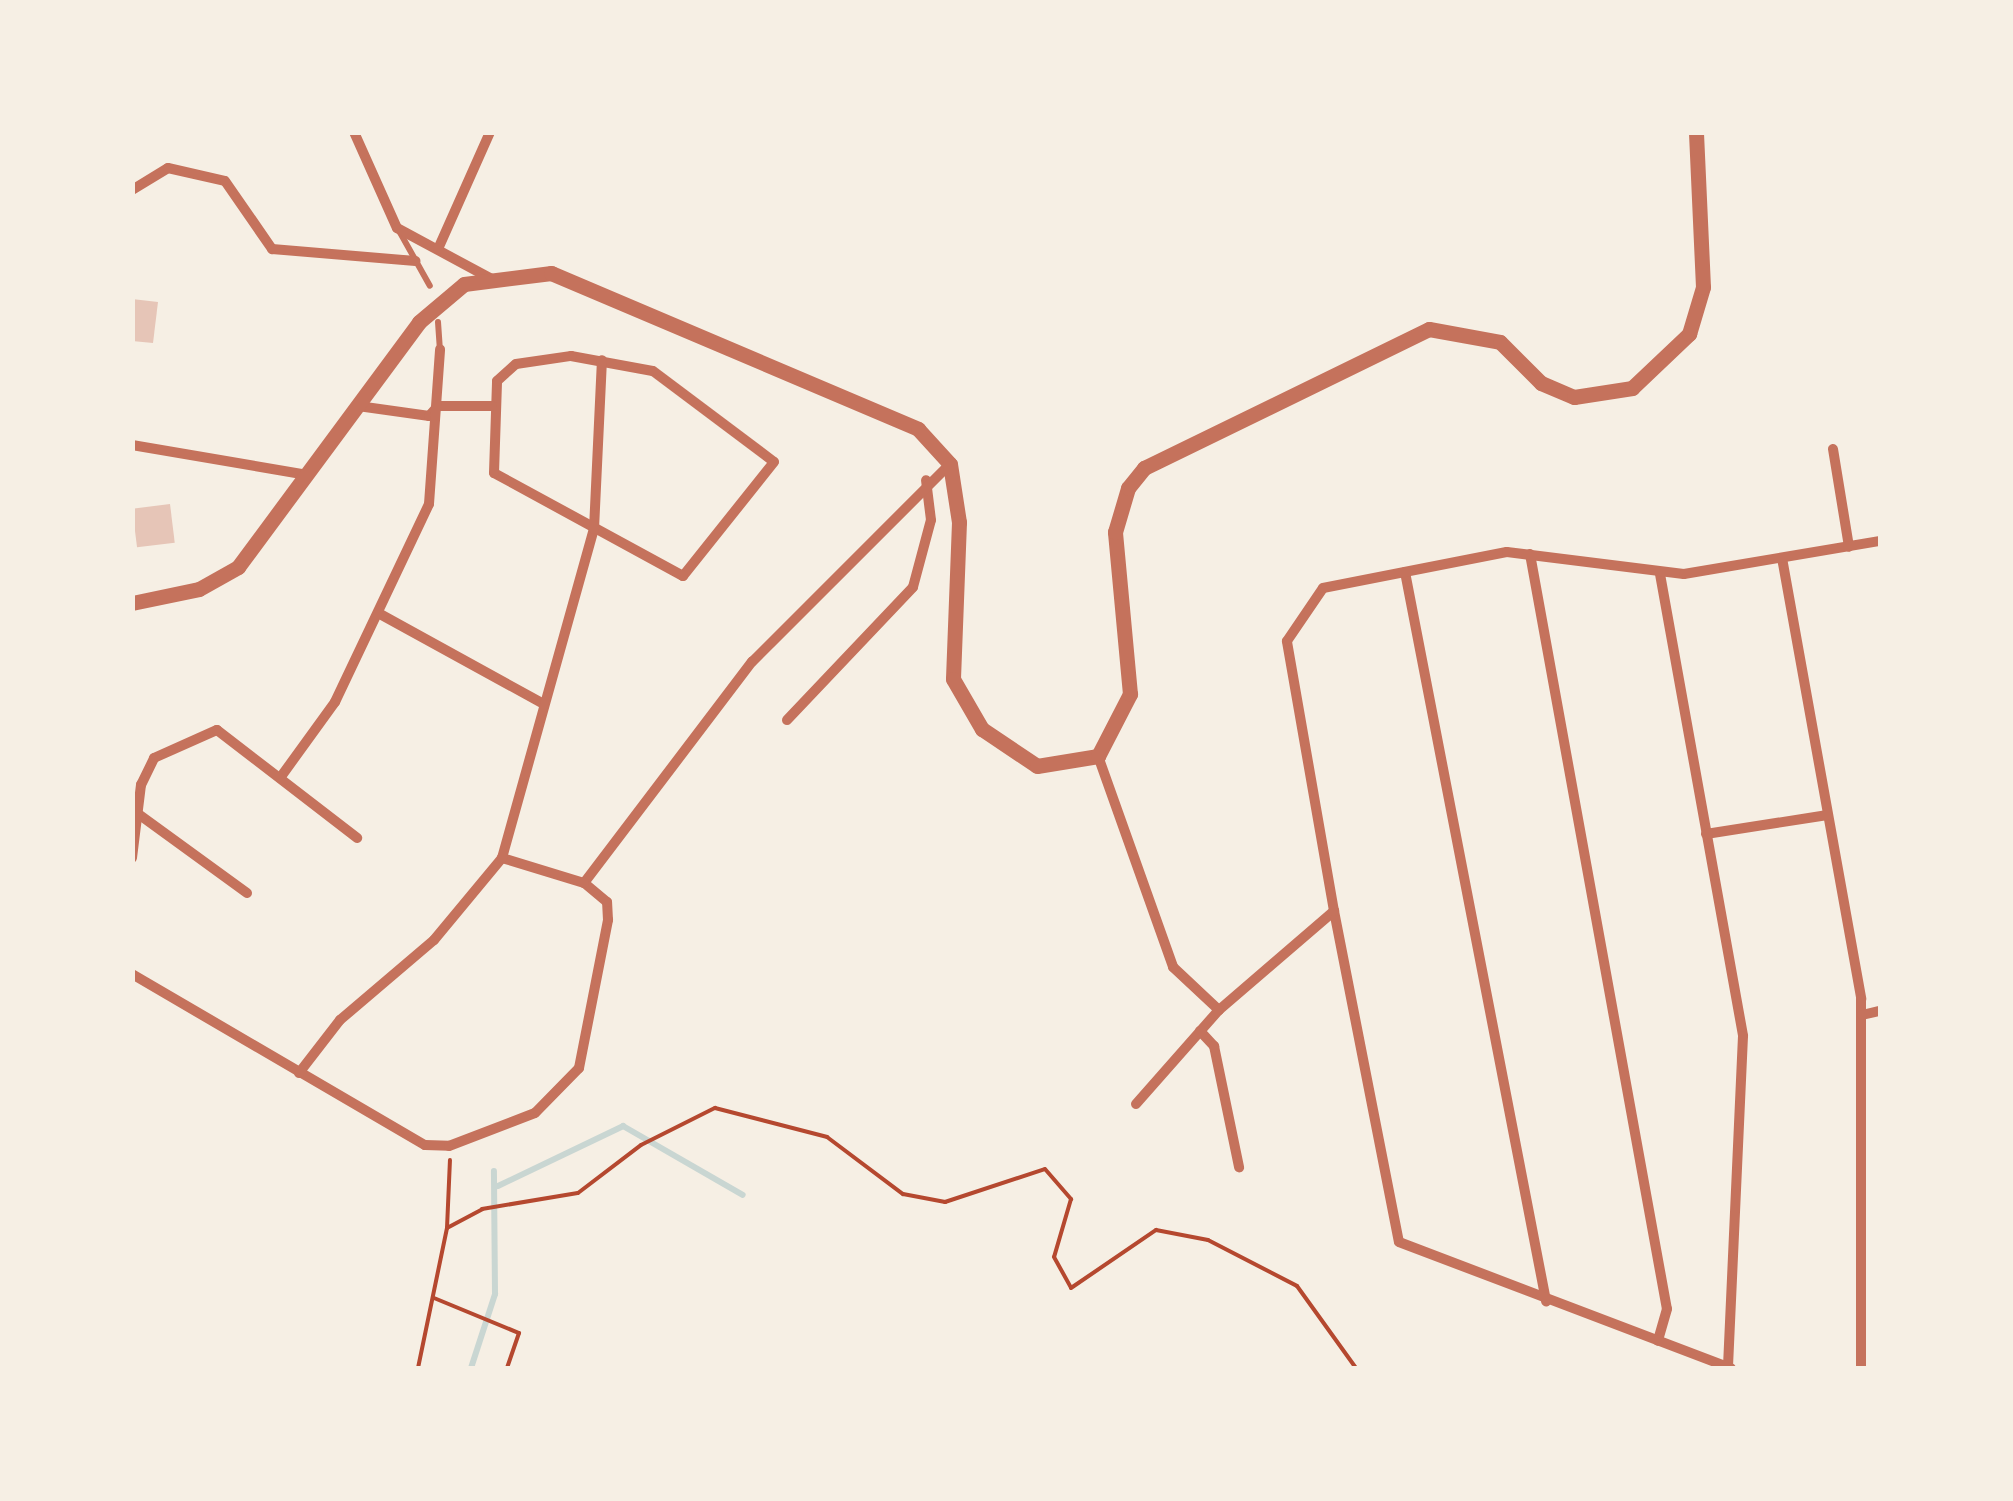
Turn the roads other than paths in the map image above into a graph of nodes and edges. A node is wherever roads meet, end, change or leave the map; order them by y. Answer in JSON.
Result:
{"nodes":[{"id":1,"x":354,"y":132,"type":"edge"},
{"id":2,"x":490,"y":132,"type":"edge"},
{"id":3,"x":1696,"y":132,"type":"edge"},
{"id":4,"x":132,"y":190,"type":"edge"},
{"id":5,"x":398,"y":228,"type":"junction"},
{"id":6,"x":438,"y":249,"type":"junction"},
{"id":7,"x":415,"y":261,"type":"junction"},
{"id":8,"x":490,"y":278,"type":"junction"},
{"id":9,"x":430,"y":286,"type":"dead end"},
{"id":10,"x":438,"y":322,"type":"dead end"},
{"id":11,"x":440,"y":349,"type":"joint"},
{"id":12,"x":602,"y":360,"type":"junction"},
{"id":13,"x":358,"y":406,"type":"junction"},
{"id":14,"x":438,"y":406,"type":"junction"},
{"id":15,"x":492,"y":406,"type":"junction"},
{"id":16,"x":132,"y":445,"type":"edge"},
{"id":17,"x":1833,"y":449,"type":"dead end"},
{"id":18,"x":950,"y":464,"type":"junction"},
{"id":19,"x":308,"y":475,"type":"junction"},
{"id":20,"x":926,"y":480,"type":"junction"},
{"id":21,"x":594,"y":529,"type":"junction"},
{"id":22,"x":1880,"y":542,"type":"edge"},
{"id":23,"x":1849,"y":547,"type":"junction"},
{"id":24,"x":1530,"y":554,"type":"junction"},
{"id":25,"x":1782,"y":558,"type":"junction"},
{"id":26,"x":1405,"y":572,"type":"junction"},
{"id":27,"x":1660,"y":574,"type":"junction"},
{"id":28,"x":132,"y":603,"type":"edge"},
{"id":29,"x":380,"y":614,"type":"junction"},
{"id":30,"x":542,"y":703,"type":"junction"},
{"id":31,"x":787,"y":720,"type":"dead end"},
{"id":32,"x":1098,"y":756,"type":"junction"},
{"id":33,"x":280,"y":778,"type":"junction"},
{"id":34,"x":138,"y":814,"type":"junction"},
{"id":35,"x":1828,"y":815,"type":"junction"},
{"id":36,"x":1706,"y":834,"type":"junction"},
{"id":37,"x":357,"y":838,"type":"dead end"},
{"id":38,"x":132,"y":858,"type":"edge"},
{"id":39,"x":502,"y":858,"type":"junction"},
{"id":40,"x":584,"y":883,"type":"junction"},
{"id":41,"x":247,"y":893,"type":"dead end"},
{"id":42,"x":1334,"y":910,"type":"junction"},
{"id":43,"x":132,"y":974,"type":"edge"},
{"id":44,"x":1218,"y":1010,"type":"junction"},
{"id":45,"x":1880,"y":1011,"type":"edge"},
{"id":46,"x":1862,"y":1014,"type":"junction"},
{"id":47,"x":1200,"y":1031,"type":"junction"},
{"id":48,"x":299,"y":1074,"type":"junction"},
{"id":49,"x":1136,"y":1104,"type":"dead end"},
{"id":50,"x":1239,"y":1167,"type":"dead end"},
{"id":51,"x":1546,"y":1301,"type":"junction"},
{"id":52,"x":1658,"y":1341,"type":"junction"},
{"id":53,"x":1730,"y":1368,"type":"edge"},
{"id":54,"x":1861,"y":1368,"type":"edge"}],
"edges":[{"from":1,"to":5,"type":"street"},
{"from":2,"to":6,"type":"street"},
{"from":3,"to":32,"type":"street"},
{"from":4,"to":7,"type":"street"},
{"from":5,"to":6,"type":"street"},
{"from":5,"to":7,"type":"lane"},
{"from":6,"to":8,"type":"street"},
{"from":7,"to":9,"type":"lane"},
{"from":8,"to":13,"type":"street"},
{"from":8,"to":18,"type":"street"},
{"from":10,"to":11,"type":"lane"},
{"from":11,"to":14,"type":"street"},
{"from":12,"to":15,"type":"street"},
{"from":12,"to":21,"type":"street"},
{"from":12,"to":21,"type":"street"},
{"from":13,"to":14,"type":"street"},
{"from":13,"to":19,"type":"street"},
{"from":14,"to":15,"type":"street"},
{"from":14,"to":29,"type":"street"},
{"from":15,"to":21,"type":"street"},
{"from":16,"to":19,"type":"street"},
{"from":17,"to":23,"type":"street"},
{"from":18,"to":20,"type":"street"},
{"from":18,"to":32,"type":"street"},
{"from":19,"to":28,"type":"street"},
{"from":20,"to":31,"type":"street"},
{"from":20,"to":40,"type":"street"},
{"from":21,"to":30,"type":"street"},
{"from":22,"to":23,"type":"street"},
{"from":23,"to":25,"type":"street"},
{"from":24,"to":26,"type":"street"},
{"from":24,"to":27,"type":"street"},
{"from":24,"to":52,"type":"street"},
{"from":25,"to":27,"type":"street"},
{"from":25,"to":35,"type":"street"},
{"from":26,"to":42,"type":"street"},
{"from":26,"to":51,"type":"street"},
{"from":27,"to":36,"type":"street"},
{"from":29,"to":30,"type":"street"},
{"from":29,"to":33,"type":"street"},
{"from":30,"to":39,"type":"street"},
{"from":32,"to":44,"type":"street"},
{"from":33,"to":34,"type":"street"},
{"from":33,"to":37,"type":"street"},
{"from":34,"to":38,"type":"street"},
{"from":34,"to":41,"type":"street"},
{"from":35,"to":36,"type":"street"},
{"from":35,"to":46,"type":"street"},
{"from":36,"to":53,"type":"street"},
{"from":39,"to":40,"type":"street"},
{"from":39,"to":48,"type":"street"},
{"from":40,"to":48,"type":"street"},
{"from":42,"to":44,"type":"street"},
{"from":42,"to":51,"type":"street"},
{"from":43,"to":48,"type":"street"},
{"from":44,"to":47,"type":"street"},
{"from":45,"to":46,"type":"street"},
{"from":46,"to":54,"type":"street"},
{"from":47,"to":49,"type":"street"},
{"from":47,"to":50,"type":"street"},
{"from":51,"to":52,"type":"street"},
{"from":52,"to":53,"type":"street"}]}
